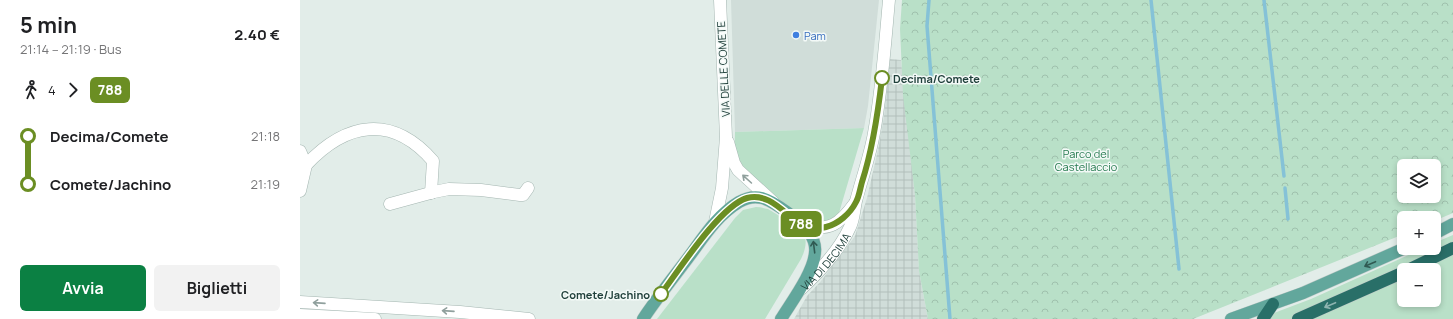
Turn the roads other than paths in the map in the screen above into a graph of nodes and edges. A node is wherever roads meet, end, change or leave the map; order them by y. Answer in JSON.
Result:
{"nodes":[{"id":1,"x":720,"y":0,"type":"edge"},
{"id":2,"x":889,"y":0,"type":"edge"},
{"id":3,"x":726,"y":137,"type":"junction"},
{"id":4,"x":300,"y":152,"type":"edge"},
{"id":5,"x":306,"y":165,"type":"junction"},
{"id":6,"x":528,"y":188,"type":"dead end"},
{"id":7,"x":300,"y":191,"type":"edge"},
{"id":8,"x":431,"y":193,"type":"junction"},
{"id":9,"x":856,"y":202,"type":"junction"},
{"id":10,"x":390,"y":204,"type":"dead end"},
{"id":11,"x":776,"y":205,"type":"junction"},
{"id":12,"x":715,"y":222,"type":"junction"},
{"id":13,"x":1453,"y":224,"type":"edge"},
{"id":14,"x":803,"y":226,"type":"junction"},
{"id":15,"x":1441,"y":230,"type":"edge"},
{"id":16,"x":1453,"y":248,"type":"edge"},
{"id":17,"x":1397,"y":252,"type":"edge"},
{"id":18,"x":1422,"y":263,"type":"edge"},
{"id":19,"x":1397,"y":275,"type":"edge"},
{"id":20,"x":796,"y":294,"type":"junction"},
{"id":21,"x":300,"y":302,"type":"edge"},
{"id":22,"x":1273,"y":304,"type":"junction"},
{"id":23,"x":646,"y":314,"type":"edge"},
{"id":24,"x":300,"y":315,"type":"edge"},
{"id":25,"x":375,"y":319,"type":"edge"},
{"id":26,"x":529,"y":319,"type":"edge"},
{"id":27,"x":639,"y":319,"type":"edge"},
{"id":28,"x":781,"y":319,"type":"edge"},
{"id":29,"x":1231,"y":319,"type":"edge"},
{"id":30,"x":1263,"y":319,"type":"edge"},
{"id":31,"x":1298,"y":319,"type":"edge"}],
"edges":[{"from":1,"to":3,"type":"street","name":"VIA DELLE COMETE"},
{"from":2,"to":9,"type":"street","name":"VIA DI DECIMA"},
{"from":11,"to":3,"type":"street","name":"VIA DELLE COMETE","one_way":true},
{"from":3,"to":12,"type":"street","name":"VIA DELLE COMETE"},
{"from":4,"to":5,"type":"street"},
{"from":5,"to":7,"type":"street"},
{"from":5,"to":8,"type":"street"},
{"from":6,"to":8,"type":"street"},
{"from":8,"to":10,"type":"street"},
{"from":9,"to":14,"type":"street","name":"VIA DI DECIMA"},
{"from":9,"to":20,"type":"street","name":"VIA DI DECIMA"},
{"from":11,"to":12,"type":"main road"},
{"from":11,"to":14,"type":"main road"},
{"from":12,"to":23,"type":"main road","name":"VIA DELLE COMETE"},
{"from":13,"to":15,"type":"main road"},
{"from":20,"to":14,"type":"main road","name":"VIA DI DECIMA","one_way":true},
{"from":16,"to":18,"type":"highway"},
{"from":17,"to":22,"type":"main road","one_way":true},
{"from":19,"to":31,"type":"highway","one_way":true},
{"from":20,"to":28,"type":"main road","name":"VIA DI DECIMA"},
{"from":26,"to":21,"type":"street","one_way":true},
{"from":22,"to":29,"type":"main road"},
{"from":22,"to":30,"type":"highway"},
{"from":23,"to":27,"type":"street"},
{"from":24,"to":25,"type":"street"}]}
